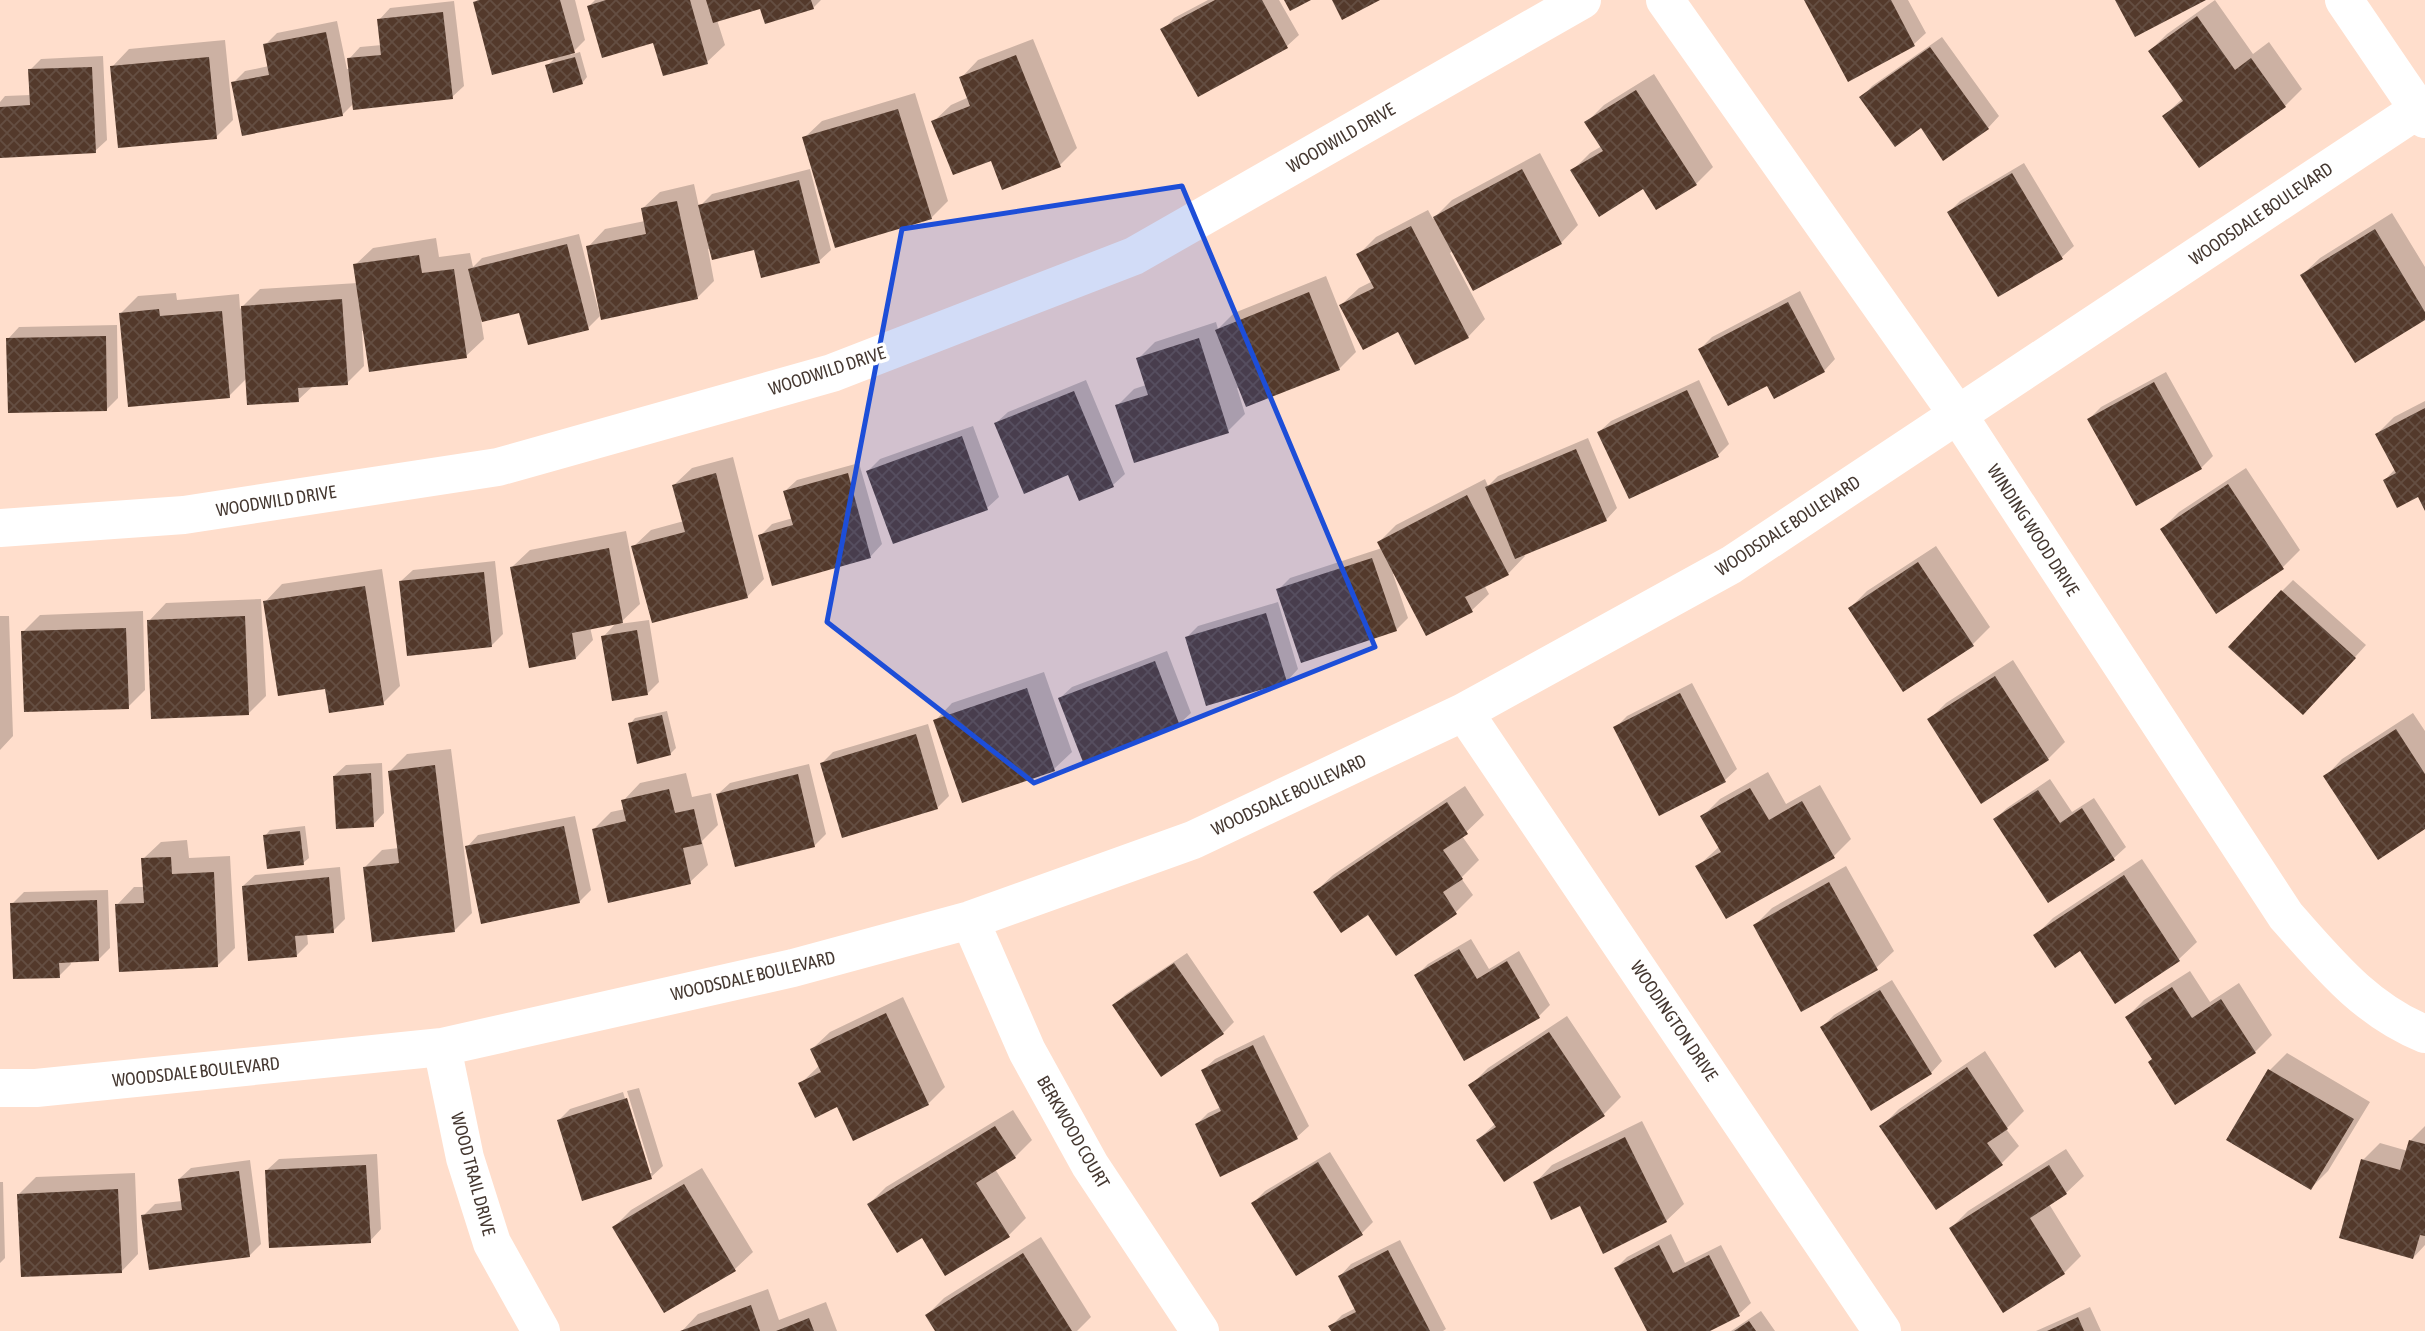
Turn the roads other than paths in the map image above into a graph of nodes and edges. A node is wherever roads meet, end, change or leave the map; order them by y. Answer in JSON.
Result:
{"nodes":[{"id":1,"x":1582,"y":0,"type":"edge"},
{"id":2,"x":1665,"y":0,"type":"edge"},
{"id":3,"x":2344,"y":0,"type":"edge"},
{"id":4,"x":2423,"y":111,"type":"edge"},
{"id":5,"x":1958,"y":415,"type":"junction"},
{"id":6,"x":0,"y":528,"type":"edge"},
{"id":7,"x":1464,"y":712,"type":"junction"},
{"id":8,"x":970,"y":920,"type":"junction"},
{"id":9,"x":2425,"y":1034,"type":"edge"},
{"id":10,"x":442,"y":1047,"type":"junction"},
{"id":11,"x":0,"y":1088,"type":"edge"},
{"id":12,"x":541,"y":1331,"type":"edge"},
{"id":13,"x":1200,"y":1331,"type":"edge"},
{"id":14,"x":1882,"y":1331,"type":"edge"}],
"edges":[{"from":1,"to":6,"type":"street","name":"WOODWILD DRIVE"},
{"from":2,"to":5,"type":"street","name":"WINDING WOOD DRIVE"},
{"from":3,"to":4,"type":"street"},
{"from":4,"to":5,"type":"street","name":"WOODSDALE BOULEVARD"},
{"from":5,"to":7,"type":"street","name":"WOODSDALE BOULEVARD"},
{"from":5,"to":9,"type":"street","name":"WINDING WOOD DRIVE"},
{"from":7,"to":8,"type":"street","name":"WOODSDALE BOULEVARD"},
{"from":7,"to":14,"type":"street","name":"WOODINGTON DRIVE"},
{"from":8,"to":10,"type":"street","name":"WOODSDALE BOULEVARD"},
{"from":8,"to":13,"type":"street","name":"BERKWOOD COURT"},
{"from":10,"to":11,"type":"street","name":"WOODSDALE BOULEVARD"},
{"from":10,"to":12,"type":"street","name":"WOOD TRAIL DRIVE"}]}
